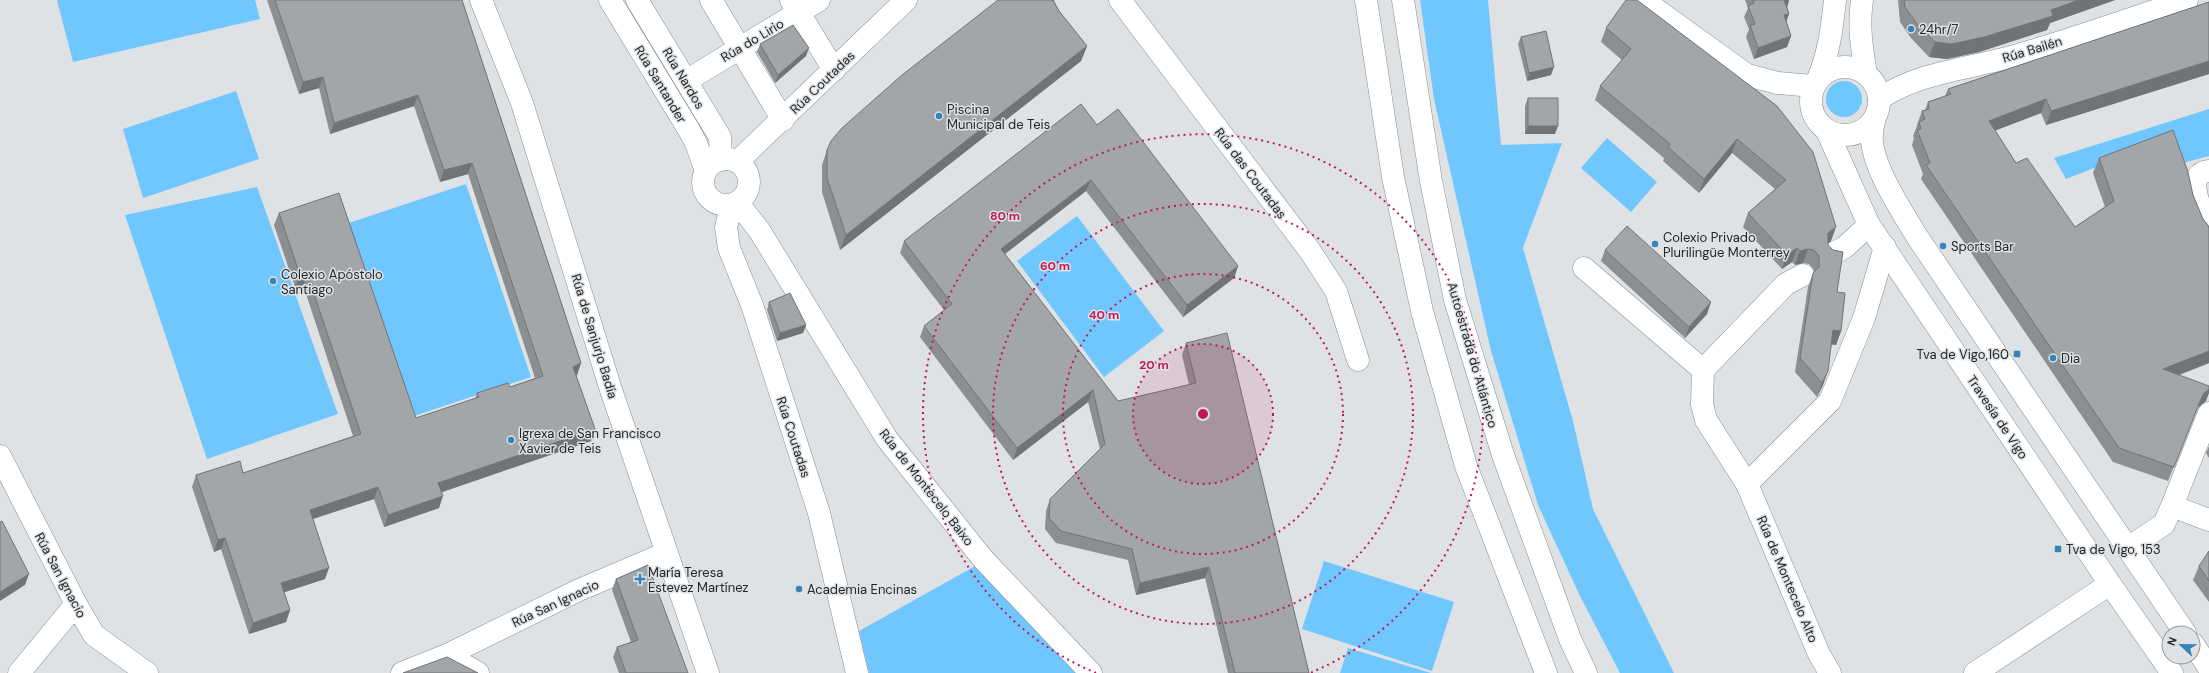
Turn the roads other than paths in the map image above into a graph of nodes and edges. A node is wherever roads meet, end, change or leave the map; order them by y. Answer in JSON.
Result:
{"nodes":[{"id":1,"x":481,"y":0,"type":"edge"},
{"id":2,"x":610,"y":0,"type":"edge"},
{"id":3,"x":636,"y":0,"type":"edge"},
{"id":4,"x":711,"y":0,"type":"edge"},
{"id":5,"x":819,"y":0,"type":"edge"},
{"id":6,"x":906,"y":0,"type":"edge"},
{"id":7,"x":1120,"y":0,"type":"edge"},
{"id":8,"x":1366,"y":0,"type":"edge"},
{"id":9,"x":1402,"y":0,"type":"edge"},
{"id":10,"x":1643,"y":0,"type":"edge"},
{"id":11,"x":1835,"y":0,"type":"edge"},
{"id":12,"x":1862,"y":0,"type":"edge"},
{"id":13,"x":2187,"y":0,"type":"edge"},
{"id":14,"x":795,"y":6,"type":"edge"},
{"id":15,"x":740,"y":48,"type":"junction"},
{"id":16,"x":834,"y":70,"type":"junction"},
{"id":17,"x":1866,"y":74,"type":"junction"},
{"id":18,"x":686,"y":81,"type":"junction"},
{"id":19,"x":1816,"y":83,"type":"junction"},
{"id":20,"x":1877,"y":108,"type":"junction"},
{"id":21,"x":783,"y":120,"type":"junction"},
{"id":22,"x":1827,"y":131,"type":"junction"},
{"id":23,"x":721,"y":164,"type":"junction"},
{"id":24,"x":2209,"y":171,"type":"edge"},
{"id":25,"x":734,"y":203,"type":"junction"},
{"id":26,"x":1869,"y":225,"type":"junction"},
{"id":27,"x":2209,"y":229,"type":"edge"},
{"id":28,"x":1885,"y":247,"type":"junction"},
{"id":29,"x":1834,"y":253,"type":"edge"},
{"id":30,"x":1584,"y":268,"type":"dead end"},
{"id":31,"x":1802,"y":275,"type":"dead end"},
{"id":32,"x":1358,"y":360,"type":"dead end"},
{"id":33,"x":1702,"y":370,"type":"junction"},
{"id":34,"x":2209,"y":413,"type":"edge"},
{"id":35,"x":0,"y":456,"type":"edge"},
{"id":36,"x":1747,"y":484,"type":"junction"},
{"id":37,"x":2172,"y":506,"type":"junction"},
{"id":38,"x":2209,"y":520,"type":"edge"},
{"id":39,"x":2128,"y":548,"type":"junction"},
{"id":40,"x":666,"y":553,"type":"junction"},
{"id":41,"x":2110,"y":584,"type":"junction"},
{"id":42,"x":76,"y":604,"type":"junction"},
{"id":43,"x":2180,"y":625,"type":"edge"},
{"id":44,"x":447,"y":655,"type":"junction"},
{"id":45,"x":2201,"y":656,"type":"edge"},
{"id":46,"x":2209,"y":668,"type":"edge"},
{"id":47,"x":19,"y":673,"type":"edge"},
{"id":48,"x":147,"y":673,"type":"edge"},
{"id":49,"x":402,"y":673,"type":"edge"},
{"id":50,"x":478,"y":673,"type":"edge"},
{"id":51,"x":708,"y":673,"type":"edge"},
{"id":52,"x":857,"y":673,"type":"edge"},
{"id":53,"x":1091,"y":673,"type":"edge"},
{"id":54,"x":1546,"y":673,"type":"edge"},
{"id":55,"x":1586,"y":673,"type":"edge"},
{"id":56,"x":1830,"y":673,"type":"edge"},
{"id":57,"x":1975,"y":673,"type":"edge"},
{"id":58,"x":2172,"y":673,"type":"edge"}],
"edges":[{"from":1,"to":40,"type":"main road","name":"Rúa de Sanjurjo Badía"},
{"from":2,"to":23,"type":"main road","name":"Rúa Santander"},
{"from":3,"to":18,"type":"main road","name":"Rúa Nardos"},
{"from":4,"to":15,"type":"main road"},
{"from":5,"to":14,"type":"main road","name":"Rúa do Lirio"},
{"from":6,"to":16,"type":"main road","name":"Rúa Coutadas"},
{"from":7,"to":32,"type":"main road","name":"Rúa das Coutadas"},
{"from":8,"to":54,"type":"main road"},
{"from":9,"to":55,"type":"main road","name":"Autoestrada do Atlántico"},
{"from":10,"to":19,"type":"main road"},
{"from":11,"to":19,"type":"main road"},
{"from":12,"to":17,"type":"main road"},
{"from":13,"to":20,"type":"main road","name":"Rúa Bailén"},
{"from":14,"to":15,"type":"main road","name":"Rúa do Lirio"},
{"from":14,"to":16,"type":"main road"},
{"from":15,"to":18,"type":"main road","name":"Rúa do Lirio"},
{"from":15,"to":21,"type":"main road"},
{"from":16,"to":21,"type":"main road","name":"Rúa Coutadas"},
{"from":17,"to":19,"type":"main road"},
{"from":17,"to":20,"type":"main road"},
{"from":18,"to":23,"type":"main road","name":"Rúa Nardos"},
{"from":19,"to":22,"type":"main road"},
{"from":20,"to":22,"type":"main road"},
{"from":20,"to":39,"type":"main road"},
{"from":21,"to":23,"type":"main road","name":"Rúa Coutadas"},
{"from":22,"to":26,"type":"main road","name":"Travesía de Vigo"},
{"from":23,"to":25,"type":"main road"},
{"from":23,"to":25,"type":"main road"},
{"from":24,"to":27,"type":"main road"},
{"from":25,"to":52,"type":"main road","name":"Rúa Coutadas"},
{"from":25,"to":53,"type":"main road","name":"Rúa de Montecelo Baixo"},
{"from":26,"to":28,"type":"main road","name":"Travesía de Vigo"},
{"from":26,"to":29,"type":"main road"},
{"from":28,"to":36,"type":"main road"},
{"from":28,"to":41,"type":"main road","name":"Travesía de Vigo"},
{"from":30,"to":33,"type":"main road"},
{"from":31,"to":33,"type":"main road"},
{"from":33,"to":36,"type":"main road","name":"Rúa de Montecelo Alto"},
{"from":34,"to":37,"type":"main road"},
{"from":35,"to":42,"type":"main road","name":"Rúa San Ignacio"},
{"from":36,"to":56,"type":"main road","name":"Rúa de Montecelo Alto"},
{"from":37,"to":38,"type":"main road"},
{"from":37,"to":39,"type":"main road"},
{"from":39,"to":43,"type":"main road"},
{"from":40,"to":44,"type":"main road","name":"Rúa San Ignacio"},
{"from":40,"to":51,"type":"main road","name":"Rúa de Sanjurjo Badía"},
{"from":41,"to":57,"type":"main road"},
{"from":41,"to":58,"type":"main road","name":"Travesía de Vigo"},
{"from":42,"to":47,"type":"main road"},
{"from":42,"to":48,"type":"main road","name":"Rúa San Ignacio"},
{"from":44,"to":49,"type":"main road","name":"Rúa San Ignacio"},
{"from":44,"to":50,"type":"main road"},
{"from":45,"to":46,"type":"main road"}]}
